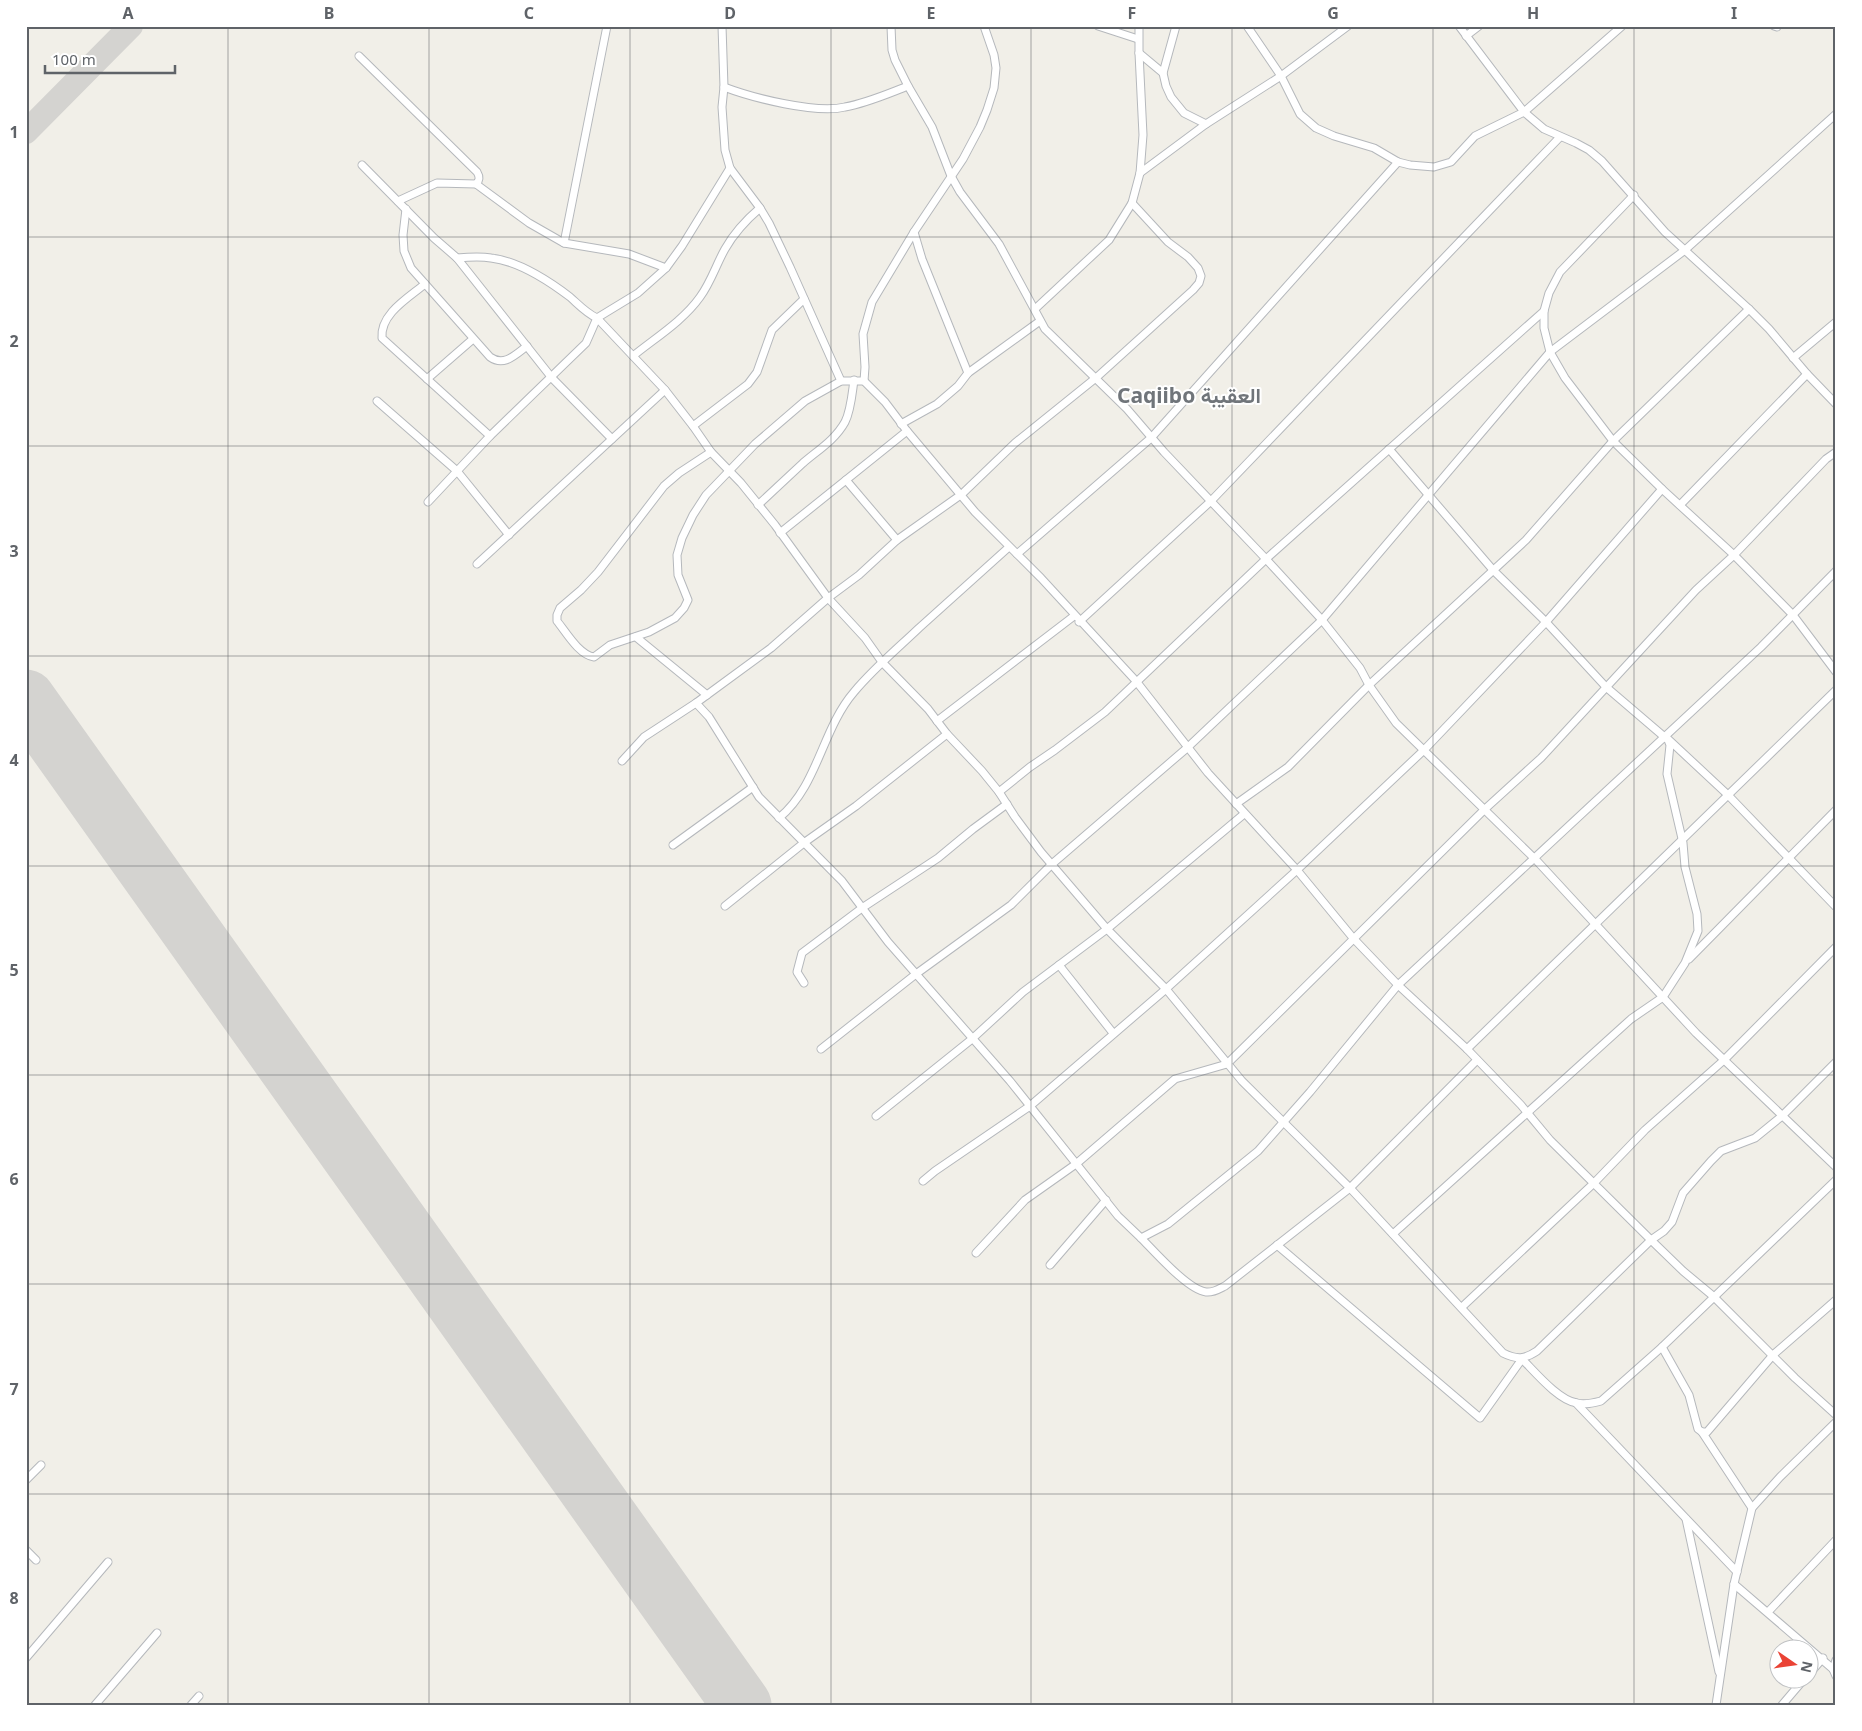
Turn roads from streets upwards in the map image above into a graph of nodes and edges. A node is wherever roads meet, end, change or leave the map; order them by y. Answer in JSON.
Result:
{"nodes":[{"id":1,"x":607,"y":26,"type":"edge"},
{"id":2,"x":722,"y":26,"type":"edge"},
{"id":3,"x":891,"y":26,"type":"edge"},
{"id":4,"x":984,"y":26,"type":"edge"},
{"id":5,"x":1098,"y":26,"type":"edge"},
{"id":6,"x":1139,"y":26,"type":"edge"},
{"id":7,"x":1176,"y":26,"type":"edge"},
{"id":8,"x":1247,"y":26,"type":"edge"},
{"id":9,"x":1348,"y":26,"type":"edge"},
{"id":10,"x":1458,"y":26,"type":"edge"},
{"id":11,"x":1478,"y":26,"type":"edge"},
{"id":12,"x":1622,"y":26,"type":"edge"},
{"id":13,"x":1466,"y":36,"type":"junction"},
{"id":14,"x":1138,"y":39,"type":"junction"},
{"id":15,"x":1139,"y":53,"type":"junction"},
{"id":16,"x":359,"y":56,"type":"dead end"},
{"id":17,"x":1163,"y":73,"type":"junction"},
{"id":18,"x":1281,"y":76,"type":"junction"},
{"id":19,"x":908,"y":86,"type":"junction"},
{"id":20,"x":724,"y":87,"type":"junction"},
{"id":21,"x":1524,"y":112,"type":"junction"},
{"id":22,"x":1836,"y":114,"type":"edge"},
{"id":23,"x":1206,"y":124,"type":"junction"},
{"id":24,"x":1560,"y":137,"type":"junction"},
{"id":25,"x":1398,"y":162,"type":"junction"},
{"id":26,"x":362,"y":165,"type":"dead end"},
{"id":27,"x":730,"y":168,"type":"junction"},
{"id":28,"x":1140,"y":173,"type":"junction"},
{"id":29,"x":951,"y":176,"type":"junction"},
{"id":30,"x":476,"y":184,"type":"junction"},
{"id":31,"x":1634,"y":195,"type":"junction"},
{"id":32,"x":398,"y":202,"type":"junction"},
{"id":33,"x":1132,"y":204,"type":"junction"},
{"id":34,"x":760,"y":208,"type":"junction"},
{"id":35,"x":406,"y":210,"type":"junction"},
{"id":36,"x":914,"y":232,"type":"junction"},
{"id":37,"x":564,"y":243,"type":"junction"},
{"id":38,"x":1685,"y":250,"type":"junction"},
{"id":39,"x":457,"y":258,"type":"junction"},
{"id":40,"x":666,"y":268,"type":"junction"},
{"id":41,"x":425,"y":284,"type":"junction"},
{"id":42,"x":804,"y":299,"type":"junction"},
{"id":43,"x":1749,"y":309,"type":"junction"},
{"id":44,"x":1035,"y":310,"type":"junction"},
{"id":45,"x":1544,"y":311,"type":"junction"},
{"id":46,"x":597,"y":318,"type":"junction"},
{"id":47,"x":1040,"y":321,"type":"junction"},
{"id":48,"x":1836,"y":322,"type":"edge"},
{"id":49,"x":473,"y":339,"type":"junction"},
{"id":50,"x":527,"y":346,"type":"junction"},
{"id":51,"x":1550,"y":352,"type":"junction"},
{"id":52,"x":632,"y":356,"type":"junction"},
{"id":53,"x":1793,"y":358,"type":"junction"},
{"id":54,"x":968,"y":373,"type":"junction"},
{"id":55,"x":1806,"y":374,"type":"junction"},
{"id":56,"x":552,"y":378,"type":"junction"},
{"id":57,"x":1097,"y":378,"type":"junction"},
{"id":58,"x":427,"y":379,"type":"junction"},
{"id":59,"x":854,"y":380,"type":"junction"},
{"id":60,"x":841,"y":381,"type":"junction"},
{"id":61,"x":864,"y":381,"type":"junction"},
{"id":62,"x":665,"y":390,"type":"junction"},
{"id":63,"x":377,"y":401,"type":"dead end"},
{"id":64,"x":1836,"y":404,"type":"edge"},
{"id":65,"x":901,"y":424,"type":"junction"},
{"id":66,"x":693,"y":426,"type":"junction"},
{"id":67,"x":907,"y":432,"type":"junction"},
{"id":68,"x":490,"y":436,"type":"junction"},
{"id":69,"x":1151,"y":438,"type":"junction"},
{"id":70,"x":612,"y":440,"type":"junction"},
{"id":71,"x":1614,"y":441,"type":"junction"},
{"id":72,"x":1389,"y":449,"type":"junction"},
{"id":73,"x":711,"y":452,"type":"junction"},
{"id":74,"x":1836,"y":452,"type":"edge"},
{"id":75,"x":457,"y":471,"type":"junction"},
{"id":76,"x":729,"y":471,"type":"junction"},
{"id":77,"x":846,"y":480,"type":"junction"},
{"id":78,"x":1662,"y":489,"type":"junction"},
{"id":79,"x":962,"y":494,"type":"junction"},
{"id":80,"x":1428,"y":495,"type":"junction"},
{"id":81,"x":1211,"y":501,"type":"junction"},
{"id":82,"x":428,"y":502,"type":"dead end"},
{"id":83,"x":758,"y":505,"type":"junction"},
{"id":84,"x":1680,"y":505,"type":"junction"},
{"id":85,"x":780,"y":532,"type":"junction"},
{"id":86,"x":509,"y":535,"type":"junction"},
{"id":87,"x":897,"y":540,"type":"junction"},
{"id":88,"x":1010,"y":547,"type":"junction"},
{"id":89,"x":1017,"y":554,"type":"junction"},
{"id":90,"x":1734,"y":555,"type":"junction"},
{"id":91,"x":1266,"y":559,"type":"junction"},
{"id":92,"x":477,"y":564,"type":"dead end"},
{"id":93,"x":1493,"y":570,"type":"junction"},
{"id":94,"x":1836,"y":570,"type":"edge"},
{"id":95,"x":828,"y":598,"type":"junction"},
{"id":96,"x":1792,"y":615,"type":"junction"},
{"id":97,"x":1074,"y":616,"type":"junction"},
{"id":98,"x":1322,"y":620,"type":"junction"},
{"id":99,"x":1079,"y":622,"type":"junction"},
{"id":100,"x":1546,"y":622,"type":"junction"},
{"id":101,"x":636,"y":637,"type":"junction"},
{"id":102,"x":882,"y":662,"type":"junction"},
{"id":103,"x":1836,"y":672,"type":"edge"},
{"id":104,"x":1136,"y":681,"type":"junction"},
{"id":105,"x":1369,"y":685,"type":"junction"},
{"id":106,"x":1606,"y":687,"type":"junction"},
{"id":107,"x":1836,"y":690,"type":"edge"},
{"id":108,"x":707,"y":695,"type":"junction"},
{"id":109,"x":696,"y":703,"type":"junction"},
{"id":110,"x":937,"y":720,"type":"junction"},
{"id":111,"x":947,"y":734,"type":"junction"},
{"id":112,"x":1665,"y":736,"type":"junction"},
{"id":113,"x":1187,"y":748,"type":"junction"},
{"id":114,"x":1424,"y":750,"type":"junction"},
{"id":115,"x":622,"y":760,"type":"dead end"},
{"id":116,"x":753,"y":788,"type":"junction"},
{"id":117,"x":999,"y":792,"type":"junction"},
{"id":118,"x":1728,"y":795,"type":"junction"},
{"id":119,"x":1007,"y":804,"type":"junction"},
{"id":120,"x":1236,"y":804,"type":"junction"},
{"id":121,"x":1485,"y":809,"type":"junction"},
{"id":122,"x":1836,"y":810,"type":"edge"},
{"id":123,"x":1244,"y":814,"type":"junction"},
{"id":124,"x":779,"y":818,"type":"junction"},
{"id":125,"x":1682,"y":839,"type":"junction"},
{"id":126,"x":804,"y":842,"type":"junction"},
{"id":127,"x":673,"y":845,"type":"dead end"},
{"id":128,"x":1534,"y":858,"type":"junction"},
{"id":129,"x":1789,"y":858,"type":"junction"},
{"id":130,"x":1052,"y":864,"type":"junction"},
{"id":131,"x":1297,"y":870,"type":"junction"},
{"id":132,"x":725,"y":906,"type":"dead end"},
{"id":133,"x":1836,"y":907,"type":"edge"},
{"id":134,"x":862,"y":908,"type":"junction"},
{"id":135,"x":1595,"y":924,"type":"junction"},
{"id":136,"x":1107,"y":929,"type":"junction"},
{"id":137,"x":1353,"y":938,"type":"junction"},
{"id":138,"x":1836,"y":947,"type":"edge"},
{"id":139,"x":1685,"y":963,"type":"junction"},
{"id":140,"x":1059,"y":965,"type":"junction"},
{"id":141,"x":916,"y":974,"type":"junction"},
{"id":142,"x":804,"y":983,"type":"dead end"},
{"id":143,"x":1398,"y":985,"type":"junction"},
{"id":144,"x":1166,"y":989,"type":"junction"},
{"id":145,"x":1663,"y":997,"type":"junction"},
{"id":146,"x":1113,"y":1033,"type":"junction"},
{"id":147,"x":972,"y":1039,"type":"junction"},
{"id":148,"x":821,"y":1049,"type":"dead end"},
{"id":149,"x":1466,"y":1049,"type":"junction"},
{"id":150,"x":1477,"y":1060,"type":"junction"},
{"id":151,"x":1724,"y":1060,"type":"junction"},
{"id":152,"x":1836,"y":1062,"type":"edge"},
{"id":153,"x":1226,"y":1064,"type":"junction"},
{"id":154,"x":1030,"y":1106,"type":"junction"},
{"id":155,"x":1526,"y":1112,"type":"junction"},
{"id":156,"x":876,"y":1116,"type":"dead end"},
{"id":157,"x":1782,"y":1116,"type":"junction"},
{"id":158,"x":1284,"y":1122,"type":"junction"},
{"id":159,"x":1076,"y":1164,"type":"junction"},
{"id":160,"x":1836,"y":1167,"type":"edge"},
{"id":161,"x":1836,"y":1180,"type":"edge"},
{"id":162,"x":923,"y":1181,"type":"dead end"},
{"id":163,"x":1594,"y":1183,"type":"junction"},
{"id":164,"x":1350,"y":1188,"type":"junction"},
{"id":165,"x":1106,"y":1200,"type":"junction"},
{"id":166,"x":1393,"y":1234,"type":"junction"},
{"id":167,"x":1140,"y":1238,"type":"junction"},
{"id":168,"x":1651,"y":1240,"type":"junction"},
{"id":169,"x":1277,"y":1245,"type":"junction"},
{"id":170,"x":976,"y":1252,"type":"dead end"},
{"id":171,"x":1050,"y":1265,"type":"dead end"},
{"id":172,"x":1713,"y":1296,"type":"junction"},
{"id":173,"x":1836,"y":1300,"type":"edge"},
{"id":174,"x":1462,"y":1307,"type":"junction"},
{"id":175,"x":1662,"y":1347,"type":"junction"},
{"id":176,"x":1773,"y":1354,"type":"junction"},
{"id":177,"x":1522,"y":1359,"type":"junction"},
{"id":178,"x":1576,"y":1403,"type":"junction"},
{"id":179,"x":1836,"y":1415,"type":"edge"},
{"id":180,"x":1836,"y":1422,"type":"edge"},
{"id":181,"x":1702,"y":1432,"type":"junction"},
{"id":182,"x":41,"y":1465,"type":"dead end"},
{"id":183,"x":26,"y":1480,"type":"edge"},
{"id":184,"x":1752,"y":1508,"type":"junction"},
{"id":185,"x":1686,"y":1519,"type":"junction"},
{"id":186,"x":1836,"y":1540,"type":"edge"},
{"id":187,"x":26,"y":1550,"type":"edge"},
{"id":188,"x":36,"y":1560,"type":"dead end"},
{"id":189,"x":108,"y":1562,"type":"dead end"},
{"id":190,"x":1737,"y":1572,"type":"junction"},
{"id":191,"x":1734,"y":1584,"type":"junction"},
{"id":192,"x":1768,"y":1612,"type":"junction"},
{"id":193,"x":157,"y":1633,"type":"dead end"},
{"id":194,"x":26,"y":1658,"type":"edge"},
{"id":195,"x":1823,"y":1658,"type":"junction"},
{"id":196,"x":1836,"y":1660,"type":"edge"},
{"id":197,"x":1820,"y":1661,"type":"edge"},
{"id":198,"x":1835,"y":1672,"type":"edge"},
{"id":199,"x":1720,"y":1677,"type":"junction"},
{"id":200,"x":1796,"y":1688,"type":"edge"},
{"id":201,"x":199,"y":1696,"type":"dead end"},
{"id":202,"x":95,"y":1705,"type":"edge"},
{"id":203,"x":191,"y":1705,"type":"edge"},
{"id":204,"x":1716,"y":1705,"type":"edge"},
{"id":205,"x":1782,"y":1705,"type":"edge"}],
"edges":[{"from":1,"to":37,"type":"street"},
{"from":2,"to":20,"type":"street"},
{"from":3,"to":19,"type":"street"},
{"from":4,"to":29,"type":"street"},
{"from":5,"to":14,"type":"street"},
{"from":6,"to":14,"type":"street"},
{"from":7,"to":17,"type":"street"},
{"from":8,"to":18,"type":"street"},
{"from":9,"to":18,"type":"street"},
{"from":10,"to":13,"type":"street"},
{"from":11,"to":13,"type":"street"},
{"from":12,"to":21,"type":"street"},
{"from":13,"to":21,"type":"street"},
{"from":14,"to":15,"type":"street"},
{"from":15,"to":17,"type":"street"},
{"from":15,"to":28,"type":"street"},
{"from":16,"to":30,"type":"street"},
{"from":17,"to":23,"type":"street"},
{"from":18,"to":23,"type":"street"},
{"from":18,"to":25,"type":"street"},
{"from":19,"to":20,"type":"street"},
{"from":19,"to":29,"type":"street"},
{"from":20,"to":27,"type":"street"},
{"from":21,"to":24,"type":"street"},
{"from":21,"to":25,"type":"street"},
{"from":22,"to":38,"type":"street"},
{"from":23,"to":28,"type":"street"},
{"from":24,"to":31,"type":"street"},
{"from":24,"to":81,"type":"street"},
{"from":25,"to":69,"type":"street"},
{"from":26,"to":32,"type":"street"},
{"from":27,"to":34,"type":"street"},
{"from":27,"to":40,"type":"street"},
{"from":28,"to":33,"type":"street"},
{"from":29,"to":36,"type":"street"},
{"from":29,"to":44,"type":"street"},
{"from":30,"to":32,"type":"street"},
{"from":30,"to":37,"type":"street"},
{"from":31,"to":38,"type":"street"},
{"from":31,"to":45,"type":"street"},
{"from":32,"to":35,"type":"street"},
{"from":33,"to":44,"type":"street"},
{"from":33,"to":57,"type":"street"},
{"from":34,"to":42,"type":"street"},
{"from":34,"to":52,"type":"street"},
{"from":35,"to":39,"type":"street"},
{"from":35,"to":41,"type":"street"},
{"from":36,"to":54,"type":"street"},
{"from":36,"to":61,"type":"street"},
{"from":37,"to":40,"type":"street"},
{"from":38,"to":43,"type":"street"},
{"from":38,"to":51,"type":"street"},
{"from":39,"to":46,"type":"street"},
{"from":39,"to":50,"type":"street"},
{"from":40,"to":46,"type":"street"},
{"from":41,"to":49,"type":"street"},
{"from":41,"to":58,"type":"street"},
{"from":42,"to":60,"type":"street"},
{"from":42,"to":66,"type":"street"},
{"from":43,"to":53,"type":"street"},
{"from":43,"to":71,"type":"street"},
{"from":44,"to":47,"type":"street"},
{"from":45,"to":51,"type":"street"},
{"from":45,"to":72,"type":"street"},
{"from":46,"to":52,"type":"street"},
{"from":46,"to":56,"type":"street"},
{"from":47,"to":54,"type":"street"},
{"from":47,"to":57,"type":"street"},
{"from":48,"to":53,"type":"street"},
{"from":49,"to":50,"type":"street"},
{"from":49,"to":58,"type":"street"},
{"from":50,"to":56,"type":"street"},
{"from":51,"to":71,"type":"street"},
{"from":51,"to":80,"type":"street"},
{"from":52,"to":62,"type":"street"},
{"from":53,"to":55,"type":"street"},
{"from":54,"to":65,"type":"street"},
{"from":55,"to":64,"type":"street"},
{"from":55,"to":84,"type":"street"},
{"from":56,"to":68,"type":"street"},
{"from":56,"to":70,"type":"street"},
{"from":57,"to":69,"type":"street"},
{"from":57,"to":79,"type":"street"},
{"from":58,"to":68,"type":"street"},
{"from":59,"to":60,"type":"street"},
{"from":59,"to":61,"type":"street"},
{"from":59,"to":83,"type":"street"},
{"from":60,"to":76,"type":"street"},
{"from":61,"to":65,"type":"street"},
{"from":62,"to":66,"type":"street"},
{"from":62,"to":70,"type":"street"},
{"from":63,"to":75,"type":"street"},
{"from":65,"to":67,"type":"street"},
{"from":66,"to":73,"type":"street"},
{"from":67,"to":77,"type":"street"},
{"from":67,"to":79,"type":"street"},
{"from":68,"to":75,"type":"street"},
{"from":69,"to":81,"type":"street"},
{"from":69,"to":89,"type":"street"},
{"from":70,"to":86,"type":"street"},
{"from":71,"to":78,"type":"street"},
{"from":71,"to":93,"type":"street"},
{"from":72,"to":80,"type":"street"},
{"from":72,"to":91,"type":"street"},
{"from":73,"to":76,"type":"street"},
{"from":73,"to":101,"type":"street"},
{"from":74,"to":90,"type":"street"},
{"from":75,"to":82,"type":"street"},
{"from":75,"to":86,"type":"street"},
{"from":76,"to":83,"type":"street"},
{"from":76,"to":101,"type":"street"},
{"from":77,"to":85,"type":"street"},
{"from":77,"to":87,"type":"street"},
{"from":78,"to":84,"type":"street"},
{"from":78,"to":100,"type":"street"},
{"from":79,"to":87,"type":"street"},
{"from":79,"to":88,"type":"street"},
{"from":80,"to":93,"type":"street"},
{"from":80,"to":98,"type":"street"},
{"from":81,"to":91,"type":"street"},
{"from":81,"to":99,"type":"street"},
{"from":83,"to":85,"type":"street"},
{"from":84,"to":90,"type":"street"},
{"from":85,"to":95,"type":"street"},
{"from":86,"to":92,"type":"street"},
{"from":87,"to":95,"type":"street"},
{"from":88,"to":89,"type":"street"},
{"from":88,"to":102,"type":"street"},
{"from":89,"to":97,"type":"street"},
{"from":90,"to":96,"type":"street"},
{"from":90,"to":106,"type":"street"},
{"from":91,"to":98,"type":"street"},
{"from":91,"to":104,"type":"street"},
{"from":93,"to":100,"type":"street"},
{"from":93,"to":105,"type":"street"},
{"from":94,"to":96,"type":"street"},
{"from":95,"to":102,"type":"street"},
{"from":95,"to":108,"type":"street"},
{"from":96,"to":103,"type":"street"},
{"from":96,"to":112,"type":"street"},
{"from":97,"to":99,"type":"street"},
{"from":97,"to":110,"type":"street"},
{"from":98,"to":105,"type":"street"},
{"from":98,"to":113,"type":"street"},
{"from":99,"to":104,"type":"street"},
{"from":100,"to":106,"type":"street"},
{"from":100,"to":114,"type":"street"},
{"from":101,"to":108,"type":"street"},
{"from":102,"to":110,"type":"street"},
{"from":102,"to":124,"type":"street"},
{"from":104,"to":113,"type":"street"},
{"from":104,"to":117,"type":"street"},
{"from":105,"to":114,"type":"street"},
{"from":105,"to":120,"type":"street"},
{"from":106,"to":112,"type":"street"},
{"from":106,"to":121,"type":"street"},
{"from":107,"to":118,"type":"street"},
{"from":108,"to":109,"type":"street"},
{"from":109,"to":115,"type":"street"},
{"from":109,"to":116,"type":"street"},
{"from":110,"to":111,"type":"street"},
{"from":111,"to":117,"type":"street"},
{"from":111,"to":126,"type":"street"},
{"from":112,"to":118,"type":"street"},
{"from":112,"to":125,"type":"street"},
{"from":112,"to":128,"type":"street"},
{"from":113,"to":120,"type":"street"},
{"from":113,"to":130,"type":"street"},
{"from":114,"to":121,"type":"street"},
{"from":114,"to":131,"type":"street"},
{"from":116,"to":124,"type":"street"},
{"from":116,"to":127,"type":"street"},
{"from":117,"to":119,"type":"street"},
{"from":118,"to":125,"type":"street"},
{"from":118,"to":129,"type":"street"},
{"from":119,"to":130,"type":"street"},
{"from":119,"to":134,"type":"street"},
{"from":120,"to":123,"type":"street"},
{"from":121,"to":128,"type":"street"},
{"from":121,"to":137,"type":"street"},
{"from":122,"to":129,"type":"street"},
{"from":123,"to":131,"type":"street"},
{"from":123,"to":136,"type":"street"},
{"from":124,"to":126,"type":"street"},
{"from":125,"to":135,"type":"street"},
{"from":125,"to":139,"type":"street"},
{"from":126,"to":132,"type":"street"},
{"from":126,"to":134,"type":"street"},
{"from":128,"to":135,"type":"street"},
{"from":128,"to":143,"type":"street"},
{"from":129,"to":133,"type":"street"},
{"from":129,"to":139,"type":"street"},
{"from":130,"to":136,"type":"street"},
{"from":130,"to":141,"type":"street"},
{"from":131,"to":137,"type":"street"},
{"from":131,"to":144,"type":"street"},
{"from":134,"to":141,"type":"street"},
{"from":134,"to":142,"type":"street"},
{"from":135,"to":145,"type":"street"},
{"from":135,"to":149,"type":"street"},
{"from":136,"to":140,"type":"street"},
{"from":136,"to":144,"type":"street"},
{"from":137,"to":143,"type":"street"},
{"from":137,"to":153,"type":"street"},
{"from":138,"to":151,"type":"street"},
{"from":139,"to":145,"type":"street"},
{"from":140,"to":146,"type":"street"},
{"from":140,"to":147,"type":"street"},
{"from":141,"to":147,"type":"street"},
{"from":141,"to":148,"type":"street"},
{"from":143,"to":149,"type":"street"},
{"from":143,"to":158,"type":"street"},
{"from":144,"to":146,"type":"street"},
{"from":144,"to":153,"type":"street"},
{"from":145,"to":151,"type":"street"},
{"from":145,"to":155,"type":"street"},
{"from":146,"to":154,"type":"street"},
{"from":147,"to":154,"type":"street"},
{"from":147,"to":156,"type":"street"},
{"from":149,"to":150,"type":"street"},
{"from":150,"to":155,"type":"street"},
{"from":150,"to":164,"type":"street"},
{"from":151,"to":157,"type":"street"},
{"from":151,"to":163,"type":"street"},
{"from":152,"to":157,"type":"street"},
{"from":153,"to":158,"type":"street"},
{"from":153,"to":159,"type":"street"},
{"from":154,"to":159,"type":"street"},
{"from":154,"to":162,"type":"street"},
{"from":155,"to":163,"type":"street"},
{"from":155,"to":166,"type":"street"},
{"from":157,"to":160,"type":"street"},
{"from":157,"to":168,"type":"street"},
{"from":158,"to":164,"type":"street"},
{"from":158,"to":167,"type":"street"},
{"from":159,"to":165,"type":"street"},
{"from":159,"to":170,"type":"street"},
{"from":161,"to":172,"type":"street"},
{"from":163,"to":168,"type":"street"},
{"from":163,"to":174,"type":"street"},
{"from":164,"to":166,"type":"street"},
{"from":164,"to":169,"type":"street"},
{"from":165,"to":167,"type":"street"},
{"from":165,"to":171,"type":"street"},
{"from":166,"to":174,"type":"street"},
{"from":167,"to":169,"type":"street"},
{"from":168,"to":172,"type":"street"},
{"from":168,"to":177,"type":"street"},
{"from":169,"to":177,"type":"street"},
{"from":172,"to":175,"type":"street"},
{"from":172,"to":176,"type":"street"},
{"from":173,"to":176,"type":"street"},
{"from":174,"to":177,"type":"street"},
{"from":175,"to":178,"type":"street"},
{"from":175,"to":181,"type":"street"},
{"from":176,"to":179,"type":"street"},
{"from":176,"to":181,"type":"street"},
{"from":177,"to":178,"type":"street"},
{"from":178,"to":185,"type":"street"},
{"from":180,"to":184,"type":"street"},
{"from":181,"to":184,"type":"street"},
{"from":182,"to":183,"type":"street"},
{"from":184,"to":190,"type":"street"},
{"from":185,"to":190,"type":"street"},
{"from":185,"to":199,"type":"street"},
{"from":186,"to":192,"type":"street"},
{"from":187,"to":188,"type":"street"},
{"from":189,"to":194,"type":"street"},
{"from":190,"to":191,"type":"street"},
{"from":191,"to":192,"type":"street"},
{"from":191,"to":199,"type":"street"},
{"from":192,"to":195,"type":"street"},
{"from":193,"to":202,"type":"street"},
{"from":195,"to":197,"type":"street"},
{"from":195,"to":198,"type":"street"},
{"from":196,"to":198,"type":"street"},
{"from":199,"to":204,"type":"street"},
{"from":200,"to":205,"type":"street"},
{"from":201,"to":203,"type":"street"}]}
